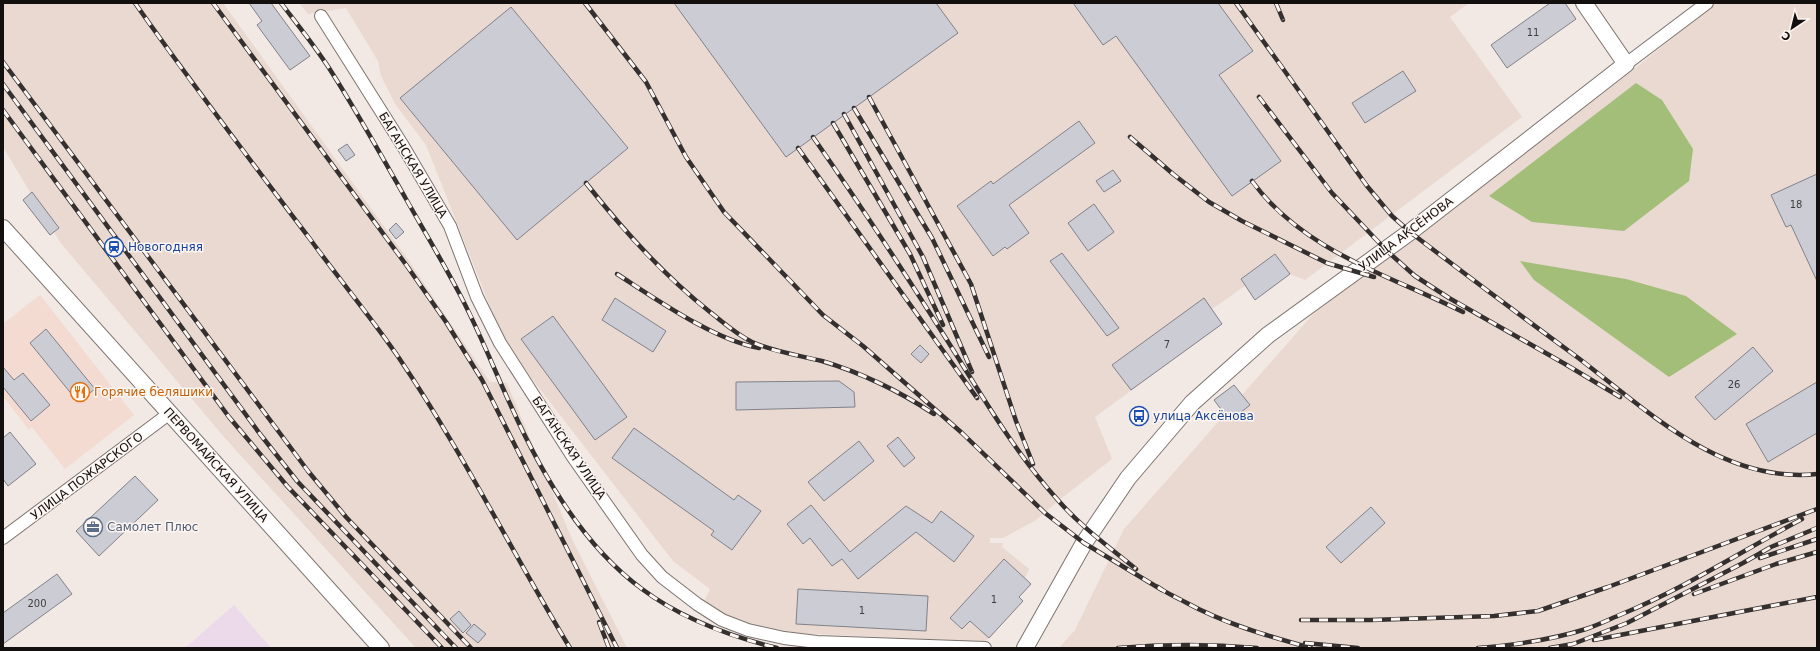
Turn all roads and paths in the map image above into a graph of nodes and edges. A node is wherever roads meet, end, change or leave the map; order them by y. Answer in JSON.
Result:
{"nodes":[{"id":1,"x":1584,"y":3,"type":"edge"},
{"id":2,"x":1707,"y":3,"type":"edge"},
{"id":3,"x":321,"y":16,"type":"dead end"},
{"id":4,"x":1626,"y":64,"type":"junction"},
{"id":5,"x":3,"y":228,"type":"edge"},
{"id":6,"x":170,"y":413,"type":"junction"},
{"id":7,"x":3,"y":538,"type":"edge"},
{"id":8,"x":381,"y":648,"type":"edge"},
{"id":9,"x":986,"y":648,"type":"edge"},
{"id":10,"x":1025,"y":648,"type":"edge"}],
"edges":[{"from":1,"to":4,"type":"street"},
{"from":2,"to":4,"type":"street","name":"УЛИЦА АКСЁНОВА"},
{"from":3,"to":9,"type":"street","name":"БАГАНСКАЯ УЛИЦА"},
{"from":4,"to":10,"type":"street","name":"УЛИЦА АКСЁНОВА"},
{"from":5,"to":6,"type":"street","name":"ПЕРВОМАЙСКАЯ УЛИЦА"},
{"from":6,"to":7,"type":"street","name":"УЛИЦА ПОЖАРСКОГО"},
{"from":6,"to":8,"type":"street","name":"ПЕРВОМАЙСКАЯ УЛИЦА"}]}
